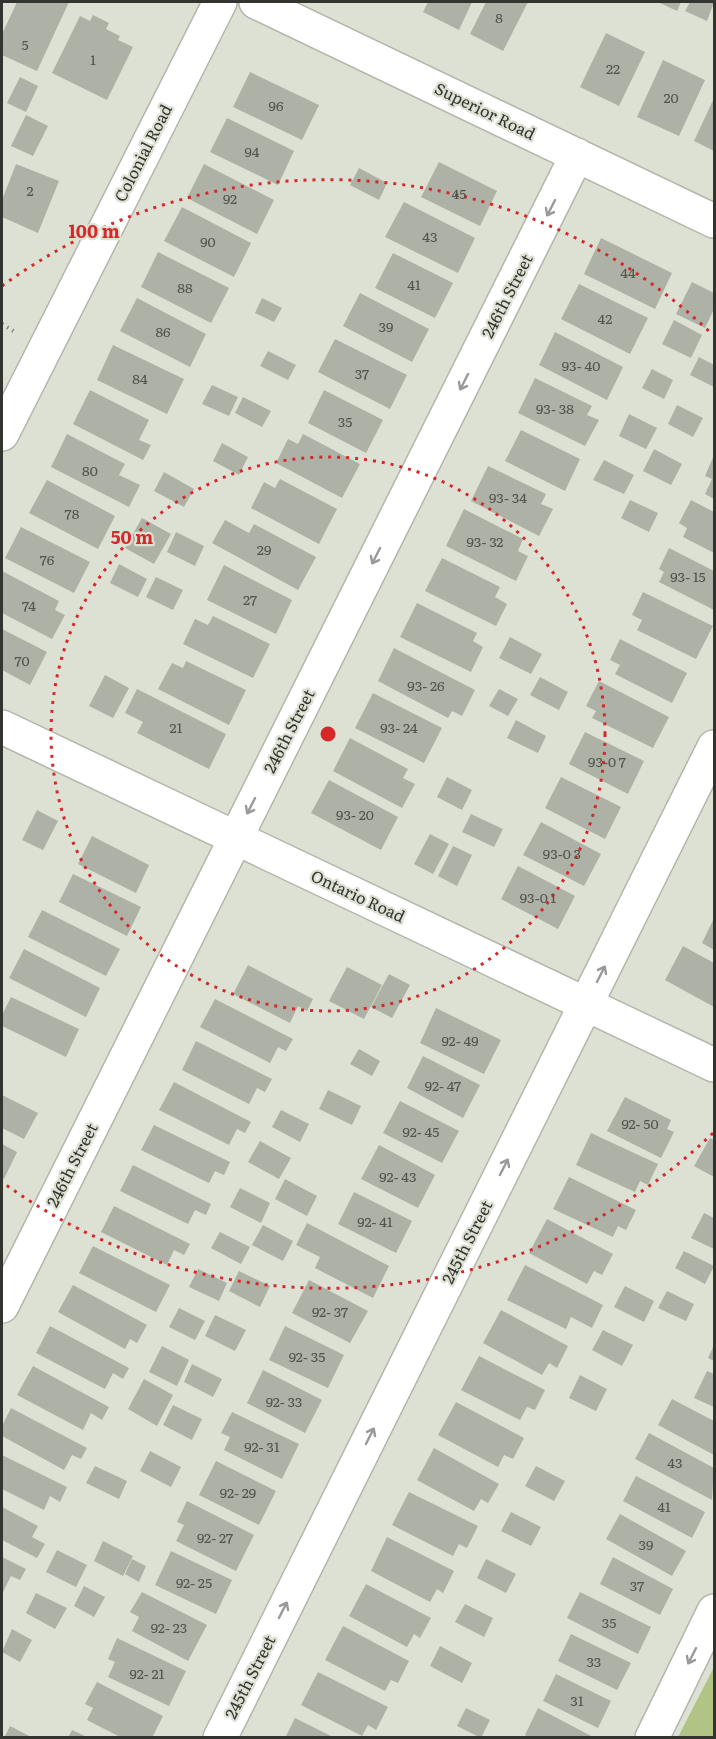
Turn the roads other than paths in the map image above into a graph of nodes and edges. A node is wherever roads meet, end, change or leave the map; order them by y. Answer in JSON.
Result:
{"nodes":[{"id":1,"x":220,"y":2,"type":"edge"},
{"id":2,"x":256,"y":2,"type":"edge"},
{"id":3,"x":577,"y":155,"type":"junction"},
{"id":4,"x":714,"y":221,"type":"edge"},
{"id":5,"x":2,"y":434,"type":"edge"},
{"id":6,"x":2,"y":727,"type":"edge"},
{"id":7,"x":714,"y":747,"type":"edge"},
{"id":8,"x":236,"y":838,"type":"junction"},
{"id":9,"x":585,"y":1004,"type":"junction"},
{"id":10,"x":714,"y":1065,"type":"edge"},
{"id":11,"x":2,"y":1306,"type":"edge"},
{"id":12,"x":714,"y":1611,"type":"edge"},
{"id":13,"x":220,"y":1737,"type":"edge"},
{"id":14,"x":652,"y":1737,"type":"edge"}],
"edges":[{"from":1,"to":5,"type":"street","name":"Colonial Road"},
{"from":2,"to":3,"type":"street","name":"Superior Road"},
{"from":3,"to":4,"type":"street","name":"Superior Road"},
{"from":3,"to":8,"type":"street","name":"246th Street","one_way":true},
{"from":6,"to":8,"type":"street","name":"Ontario Road"},
{"from":9,"to":7,"type":"street","name":"245th Street","one_way":true},
{"from":8,"to":9,"type":"street","name":"Ontario Road"},
{"from":8,"to":11,"type":"street","name":"246th Street"},
{"from":9,"to":10,"type":"street","name":"Ontario Road"},
{"from":13,"to":9,"type":"street","name":"245th Street","one_way":true},
{"from":12,"to":14,"type":"street","one_way":true}]}
